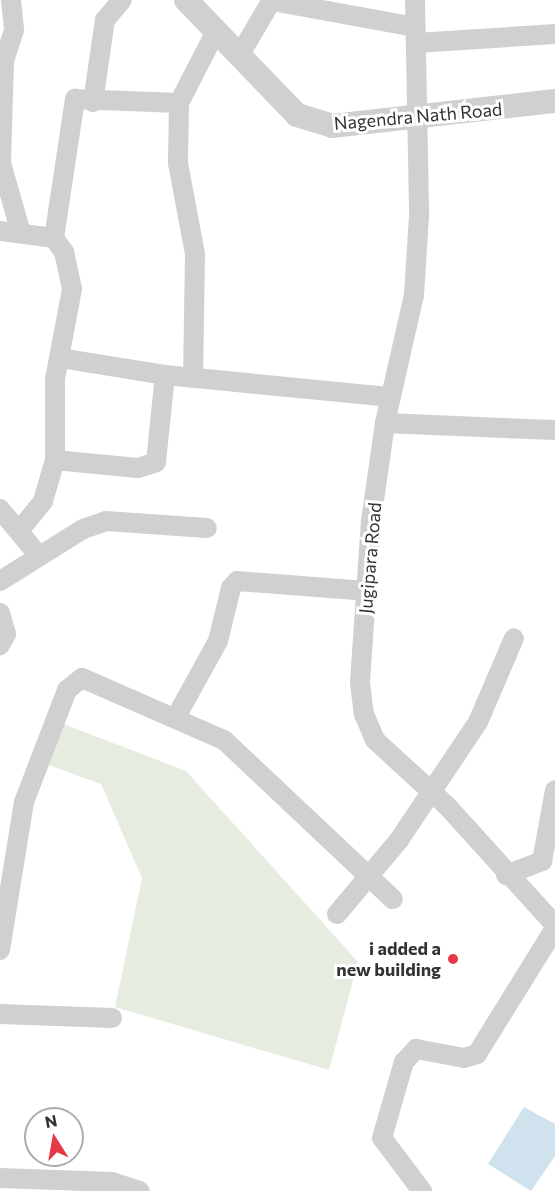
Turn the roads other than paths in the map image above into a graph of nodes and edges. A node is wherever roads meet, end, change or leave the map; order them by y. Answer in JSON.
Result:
{"nodes":[{"id":1,"x":10,"y":0,"type":"edge"},
{"id":2,"x":122,"y":0,"type":"edge"},
{"id":3,"x":186,"y":0,"type":"edge"},
{"id":4,"x":272,"y":0,"type":"edge"},
{"id":5,"x":415,"y":0,"type":"edge"},
{"id":6,"x":216,"y":31,"type":"junction"},
{"id":7,"x":555,"y":34,"type":"edge"},
{"id":8,"x":416,"y":35,"type":"junction"},
{"id":9,"x":239,"y":56,"type":"junction"},
{"id":10,"x":555,"y":101,"type":"edge"},
{"id":11,"x":93,"y":102,"type":"junction"},
{"id":12,"x":178,"y":103,"type":"junction"},
{"id":13,"x":417,"y":118,"type":"junction"},
{"id":14,"x":0,"y":231,"type":"edge"},
{"id":15,"x":21,"y":234,"type":"junction"},
{"id":16,"x":54,"y":238,"type":"junction"},
{"id":17,"x":60,"y":358,"type":"junction"},
{"id":18,"x":165,"y":375,"type":"junction"},
{"id":19,"x":193,"y":378,"type":"junction"},
{"id":20,"x":391,"y":397,"type":"junction"},
{"id":21,"x":385,"y":423,"type":"junction"},
{"id":22,"x":555,"y":430,"type":"edge"},
{"id":23,"x":55,"y":460,"type":"junction"},
{"id":24,"x":0,"y":509,"type":"edge"},
{"id":25,"x":207,"y":528,"type":"dead end"},
{"id":26,"x":19,"y":531,"type":"junction"},
{"id":27,"x":38,"y":555,"type":"junction"},
{"id":28,"x":0,"y":581,"type":"edge"},
{"id":29,"x":366,"y":591,"type":"junction"},
{"id":30,"x":0,"y":613,"type":"edge"},
{"id":31,"x":514,"y":638,"type":"dead end"},
{"id":32,"x":0,"y":645,"type":"edge"},
{"id":33,"x":176,"y":717,"type":"junction"},
{"id":34,"x":555,"y":789,"type":"edge"},
{"id":35,"x":430,"y":791,"type":"junction"},
{"id":36,"x":7,"y":856,"type":"edge"},
{"id":37,"x":506,"y":875,"type":"junction"},
{"id":38,"x":366,"y":878,"type":"junction"},
{"id":39,"x":393,"y":899,"type":"dead end"},
{"id":40,"x":337,"y":914,"type":"dead end"},
{"id":41,"x":555,"y":927,"type":"edge"},
{"id":42,"x":0,"y":950,"type":"edge"},
{"id":43,"x":0,"y":1014,"type":"edge"},
{"id":44,"x":112,"y":1018,"type":"dead end"},
{"id":45,"x":0,"y":1178,"type":"edge"},
{"id":46,"x":140,"y":1191,"type":"edge"},
{"id":47,"x":422,"y":1191,"type":"edge"}],
"edges":[{"from":1,"to":15,"type":"street"},
{"from":2,"to":11,"type":"street"},
{"from":3,"to":6,"type":"street","name":"Nagendra Nath Road"},
{"from":4,"to":8,"type":"street"},
{"from":4,"to":9,"type":"street"},
{"from":5,"to":8,"type":"street","name":"Jugipara Road"},
{"from":6,"to":9,"type":"street","name":"Nagendra Nath Road"},
{"from":6,"to":12,"type":"street"},
{"from":7,"to":8,"type":"street"},
{"from":8,"to":13,"type":"street","name":"Jugipara Road"},
{"from":9,"to":13,"type":"street","name":"Nagendra Nath Road"},
{"from":10,"to":13,"type":"street","name":"Nagendra Nath Road"},
{"from":11,"to":12,"type":"street"},
{"from":11,"to":16,"type":"street"},
{"from":12,"to":19,"type":"street"},
{"from":13,"to":20,"type":"street","name":"Jugipara Road"},
{"from":14,"to":15,"type":"street"},
{"from":15,"to":16,"type":"street"},
{"from":16,"to":17,"type":"street"},
{"from":17,"to":18,"type":"street"},
{"from":17,"to":23,"type":"street"},
{"from":18,"to":19,"type":"street"},
{"from":18,"to":23,"type":"street"},
{"from":19,"to":20,"type":"street"},
{"from":20,"to":21,"type":"street","name":"Jugipara Road"},
{"from":21,"to":22,"type":"street"},
{"from":21,"to":29,"type":"street","name":"Jugipara Road"},
{"from":23,"to":26,"type":"street"},
{"from":24,"to":26,"type":"street"},
{"from":25,"to":27,"type":"street"},
{"from":26,"to":27,"type":"street"},
{"from":27,"to":28,"type":"street"},
{"from":29,"to":33,"type":"street"},
{"from":29,"to":35,"type":"street","name":"Jugipara Road"},
{"from":30,"to":32,"type":"street"},
{"from":31,"to":35,"type":"street"},
{"from":33,"to":36,"type":"street"},
{"from":33,"to":38,"type":"street"},
{"from":34,"to":37,"type":"street"},
{"from":35,"to":37,"type":"street","name":"Jugipara Road"},
{"from":35,"to":38,"type":"street"},
{"from":36,"to":42,"type":"street"},
{"from":37,"to":41,"type":"street","name":"Jugipara Road"},
{"from":38,"to":39,"type":"street"},
{"from":38,"to":40,"type":"street"},
{"from":41,"to":47,"type":"street"},
{"from":43,"to":44,"type":"street"},
{"from":45,"to":46,"type":"street"}]}
